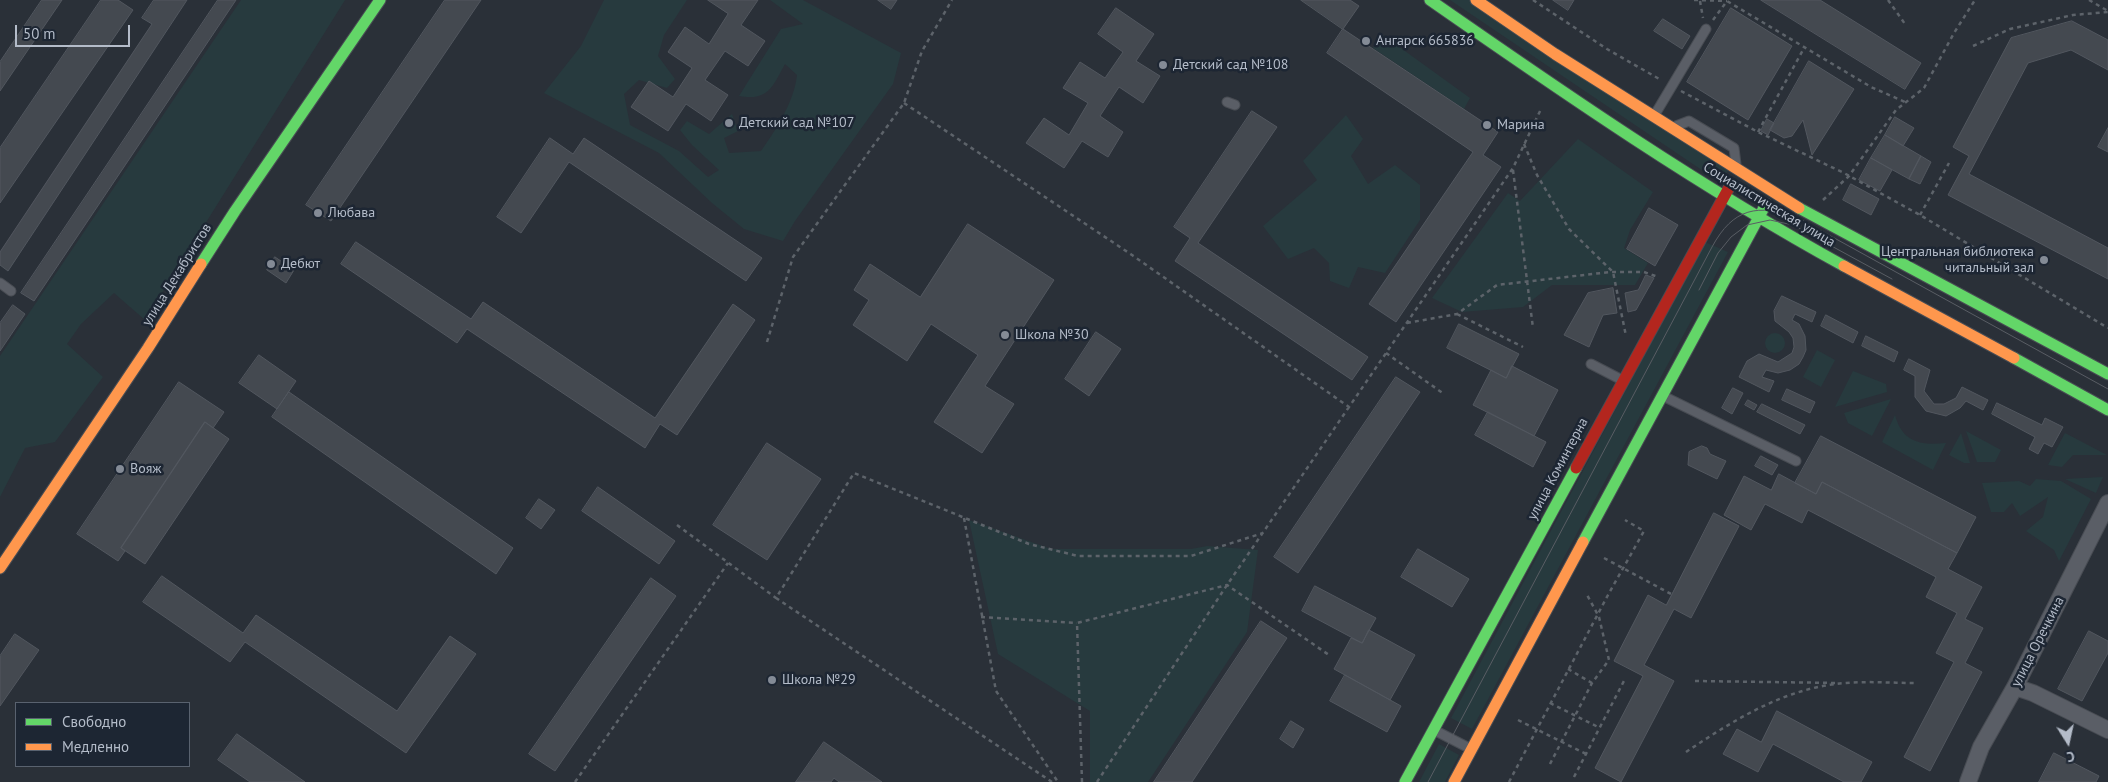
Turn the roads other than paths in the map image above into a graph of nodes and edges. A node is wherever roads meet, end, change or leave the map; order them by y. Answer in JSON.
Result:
{"nodes":[{"id":1,"x":380,"y":0,"type":"edge"},
{"id":2,"x":1430,"y":0,"type":"edge"},
{"id":3,"x":1476,"y":0,"type":"edge"},
{"id":4,"x":1706,"y":29,"type":"road end"},
{"id":5,"x":1654,"y":116,"type":"junction"},
{"id":6,"x":1670,"y":127,"type":"junction"},
{"id":7,"x":1738,"y":170,"type":"junction"},
{"id":8,"x":1773,"y":192,"type":"junction"},
{"id":9,"x":1723,"y":196,"type":"junction"},
{"id":10,"x":1758,"y":218,"type":"junction"},
{"id":11,"x":0,"y":283,"type":"edge"},
{"id":12,"x":11,"y":291,"type":"dead end"},
{"id":13,"x":1591,"y":364,"type":"dead end"},
{"id":14,"x":2108,"y":374,"type":"edge"},
{"id":15,"x":1622,"y":380,"type":"junction"},
{"id":16,"x":1662,"y":396,"type":"junction"},
{"id":17,"x":2108,"y":410,"type":"edge"},
{"id":18,"x":1796,"y":461,"type":"dead end"},
{"id":19,"x":2108,"y":503,"type":"edge"},
{"id":20,"x":0,"y":568,"type":"edge"},
{"id":21,"x":2015,"y":687,"type":"junction"},
{"id":22,"x":1434,"y":729,"type":"junction"},
{"id":23,"x":2108,"y":730,"type":"edge"},
{"id":24,"x":1472,"y":749,"type":"junction"},
{"id":25,"x":1405,"y":782,"type":"edge"},
{"id":26,"x":1454,"y":782,"type":"edge"},
{"id":27,"x":1968,"y":782,"type":"edge"}],
"edges":[{"from":1,"to":20,"type":"street","name":"улица Декабристов"},
{"from":2,"to":9,"type":"street","name":"Социалистическая улица"},
{"from":3,"to":5,"type":"street","name":"Социалистическая улица"},
{"from":4,"to":5,"type":"lane"},
{"from":5,"to":6,"type":"street","name":"Социалистическая улица"},
{"from":6,"to":7,"type":"street","name":"Социалистическая улица"},
{"from":6,"to":7,"type":"lane"},
{"from":7,"to":8,"type":"street","name":"Социалистическая улица"},
{"from":7,"to":9,"type":"street","name":"улица Коминтерна"},
{"from":8,"to":10,"type":"street"},
{"from":8,"to":14,"type":"street","name":"Социалистическая улица"},
{"from":9,"to":10,"type":"street","name":"Социалистическая улица"},
{"from":9,"to":15,"type":"street","name":"улица Коминтерна"},
{"from":10,"to":16,"type":"street"},
{"from":10,"to":17,"type":"street","name":"Социалистическая улица"},
{"from":11,"to":12,"type":"lane"},
{"from":13,"to":15,"type":"lane"},
{"from":15,"to":22,"type":"street","name":"улица Коминтерна"},
{"from":16,"to":18,"type":"lane"},
{"from":16,"to":24,"type":"street"},
{"from":19,"to":21,"type":"street","name":"улица Оречкина"},
{"from":21,"to":23,"type":"street"},
{"from":21,"to":27,"type":"street","name":"улица Оречкина"},
{"from":22,"to":24,"type":"lane"},
{"from":22,"to":25,"type":"street","name":"улица Коминтерна"},
{"from":24,"to":26,"type":"street"}]}
